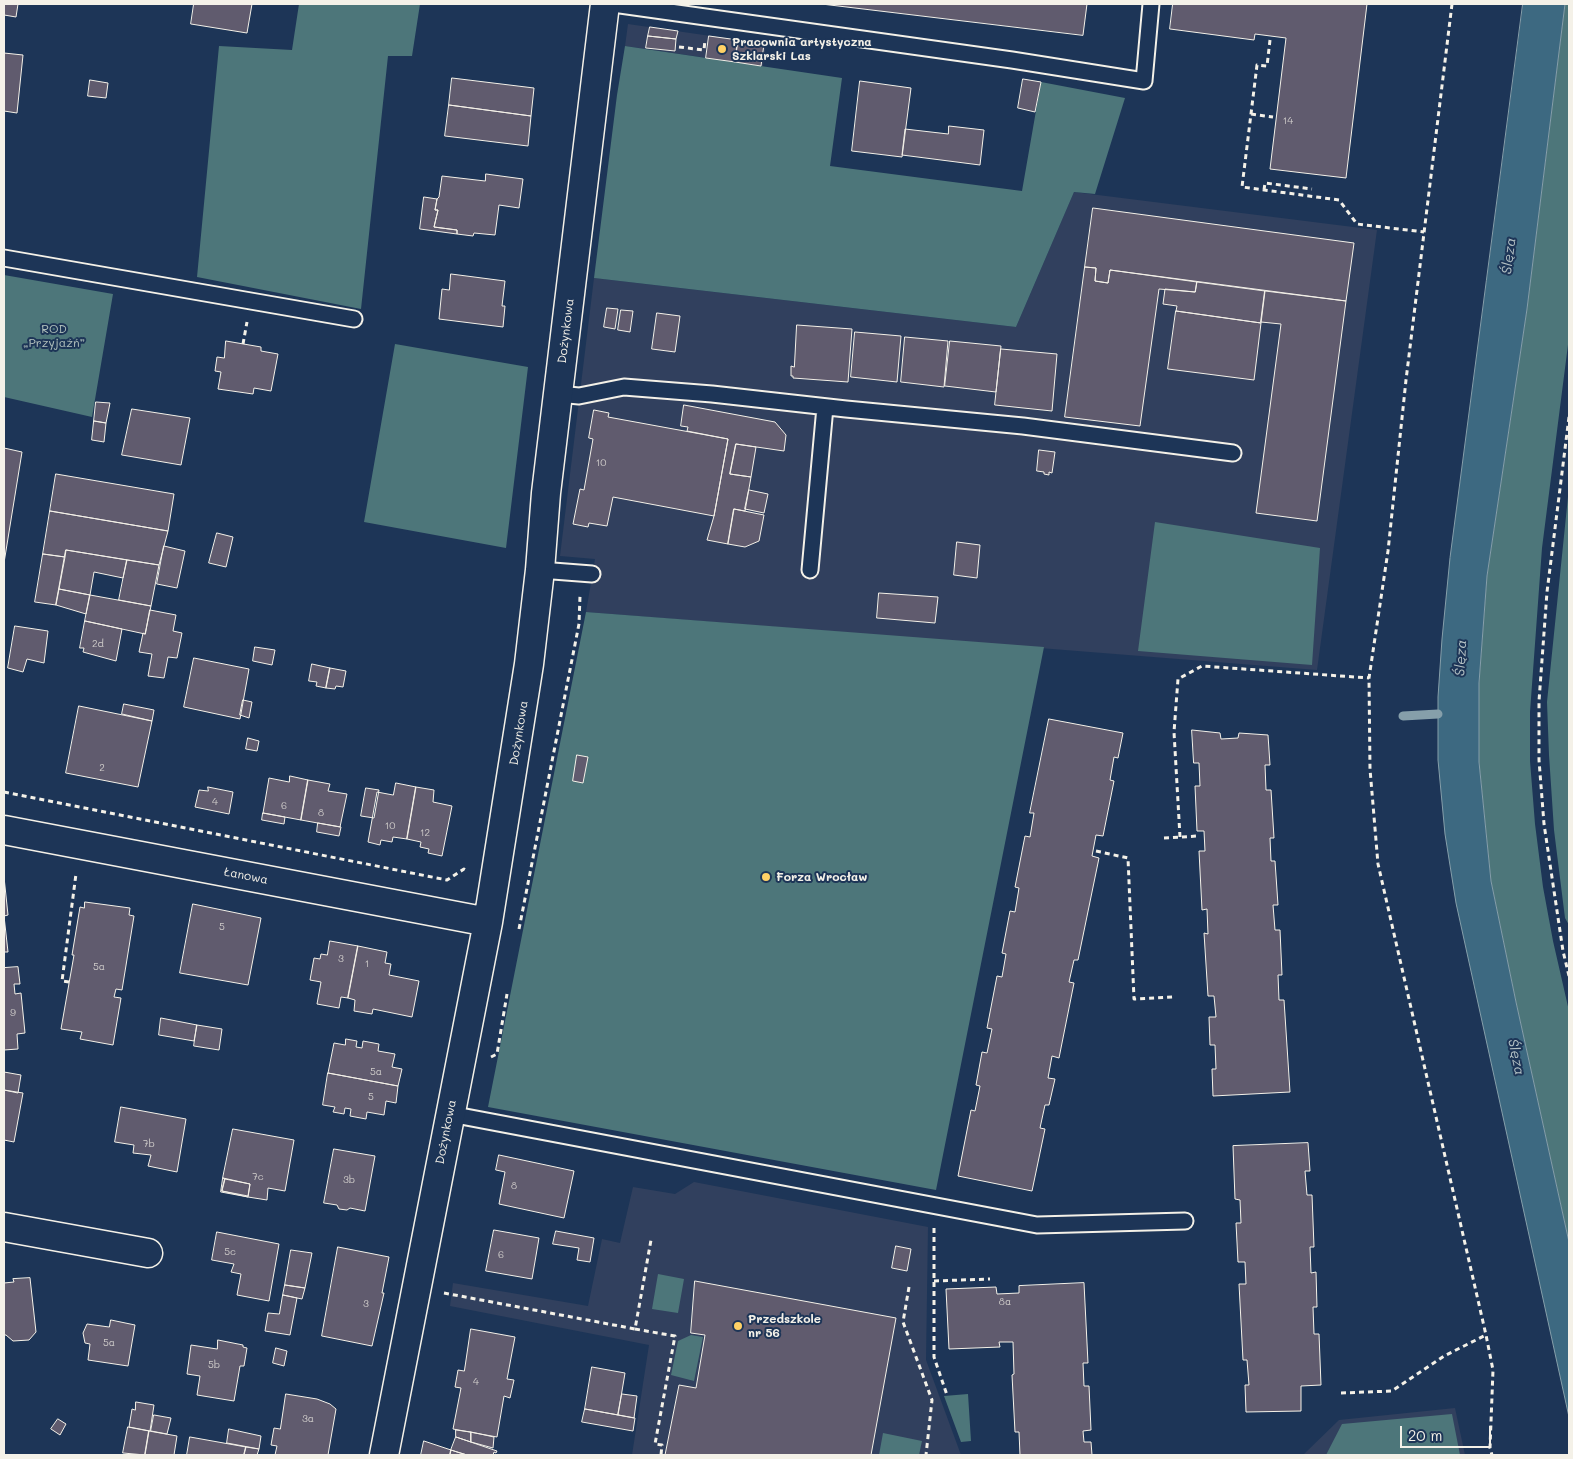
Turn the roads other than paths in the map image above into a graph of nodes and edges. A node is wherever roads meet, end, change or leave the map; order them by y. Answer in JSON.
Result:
{"nodes":[{"id":1,"x":605,"y":4,"type":"edge"},
{"id":2,"x":613,"y":4,"type":"edge"},
{"id":3,"x":1151,"y":4,"type":"edge"},
{"id":4,"x":4,"y":258,"type":"edge"},
{"id":5,"x":354,"y":319,"type":"dead end"},
{"id":6,"x":558,"y":394,"type":"junction"},
{"id":7,"x":824,"y":407,"type":"junction"},
{"id":8,"x":1233,"y":453,"type":"dead end"},
{"id":9,"x":540,"y":570,"type":"junction"},
{"id":10,"x":810,"y":570,"type":"dead end"},
{"id":11,"x":592,"y":574,"type":"dead end"},
{"id":12,"x":4,"y":830,"type":"edge"},
{"id":13,"x":488,"y":922,"type":"junction"},
{"id":14,"x":450,"y":1114,"type":"junction"},
{"id":15,"x":1186,"y":1221,"type":"dead end"},
{"id":16,"x":4,"y":1227,"type":"edge"},
{"id":17,"x":148,"y":1253,"type":"dead end"},
{"id":18,"x":384,"y":1455,"type":"edge"}],
"edges":[{"from":1,"to":6,"type":"street","name":"Dożynkowa"},
{"from":2,"to":3,"type":"lane"},
{"from":4,"to":5,"type":"lane"},
{"from":6,"to":7,"type":"lane"},
{"from":6,"to":9,"type":"street","name":"Dożynkowa"},
{"from":7,"to":8,"type":"lane"},
{"from":7,"to":10,"type":"lane"},
{"from":9,"to":11,"type":"lane"},
{"from":9,"to":13,"type":"street","name":"Dożynkowa"},
{"from":12,"to":13,"type":"street","name":"Łanowa"},
{"from":13,"to":14,"type":"street","name":"Dożynkowa"},
{"from":14,"to":15,"type":"lane"},
{"from":14,"to":18,"type":"street","name":"Dożynkowa"},
{"from":16,"to":17,"type":"street"}]}
